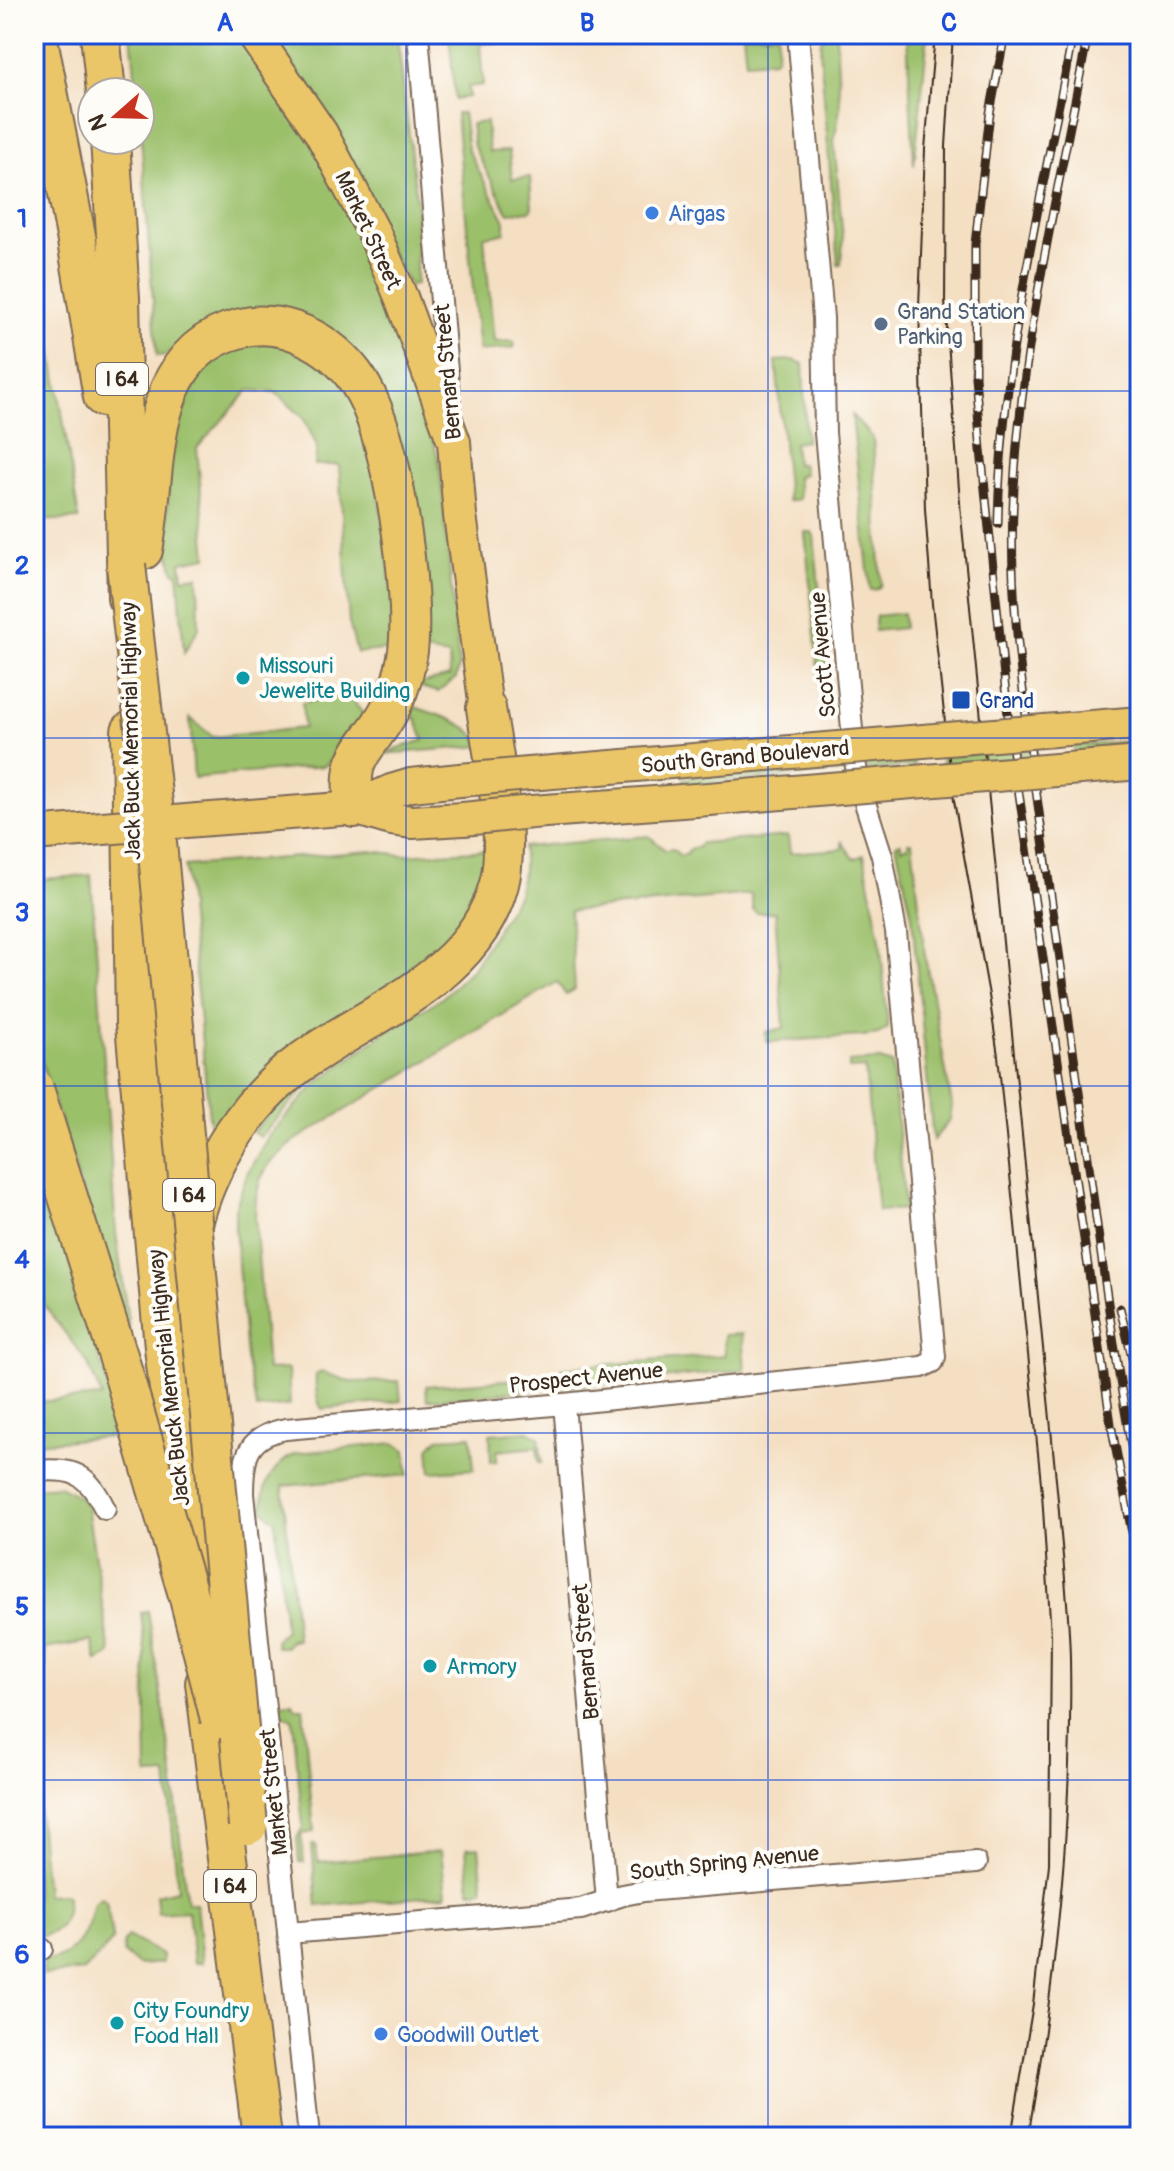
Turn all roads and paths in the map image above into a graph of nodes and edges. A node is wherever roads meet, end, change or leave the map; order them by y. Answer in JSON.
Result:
{"nodes":[{"id":1,"x":37,"y":34,"type":"edge"},
{"id":2,"x":100,"y":34,"type":"edge"},
{"id":3,"x":253,"y":34,"type":"edge"},
{"id":4,"x":418,"y":34,"type":"edge"},
{"id":5,"x":798,"y":34,"type":"edge"},
{"id":6,"x":104,"y":76,"type":"edge"},
{"id":7,"x":34,"y":124,"type":"edge"},
{"id":8,"x":111,"y":156,"type":"edge"},
{"id":9,"x":77,"y":241,"type":"junction"},
{"id":10,"x":454,"y":442,"type":"junction"},
{"id":11,"x":128,"y":619,"type":"junction"},
{"id":12,"x":486,"y":708,"type":"joint"},
{"id":13,"x":1140,"y":723,"type":"edge"},
{"id":14,"x":1140,"y":763,"type":"edge"},
{"id":15,"x":354,"y":808,"type":"junction"},
{"id":16,"x":34,"y":834,"type":"edge"},
{"id":17,"x":34,"y":1089,"type":"edge"},
{"id":18,"x":164,"y":1347,"type":"junction"},
{"id":19,"x":933,"y":1362,"type":"joint"},
{"id":20,"x":564,"y":1404,"type":"junction"},
{"id":21,"x":249,"y":1448,"type":"joint"},
{"id":22,"x":34,"y":1471,"type":"edge"},
{"id":23,"x":105,"y":1509,"type":"dead end"},
{"id":24,"x":248,"y":1825,"type":"junction"},
{"id":25,"x":976,"y":1863,"type":"dead end"},
{"id":26,"x":607,"y":1901,"type":"junction"},
{"id":27,"x":288,"y":1933,"type":"junction"},
{"id":28,"x":262,"y":2137,"type":"edge"},
{"id":29,"x":278,"y":2137,"type":"edge"},
{"id":30,"x":309,"y":2137,"type":"edge"}],
"edges":[{"from":1,"to":9,"type":"highway","name":"Jack Buck Memorial Highway","number":"I 64"},
{"from":2,"to":6,"type":"highway"},
{"from":3,"to":10,"type":"main road","name":"Market Street"},
{"from":4,"to":10,"type":"street","name":"Bernard Street"},
{"from":5,"to":19,"type":"street","name":"Scott Avenue"},
{"from":7,"to":9,"type":"highway"},
{"from":8,"to":11,"type":"highway","name":"Jack Buck Memorial Highway","number":"I 64"},
{"from":9,"to":24,"type":"highway","name":"Jack Buck Memorial Highway","number":"I 64","bridge":true},
{"from":10,"to":12,"type":"main road","name":"Bernard Street"},
{"from":11,"to":15,"type":"highway"},
{"from":11,"to":18,"type":"highway","name":"Jack Buck Memorial Highway","number":"I 64"},
{"from":12,"to":18,"type":"highway"},
{"from":13,"to":15,"type":"main road","name":"South Grand Boulevard","bridge":true},
{"from":14,"to":15,"type":"main road","name":"South Grand Boulevard","bridge":true},
{"from":15,"to":16,"type":"main road","name":"South Grand Boulevard","bridge":true},
{"from":17,"to":24,"type":"highway","bridge":true},
{"from":18,"to":28,"type":"highway","name":"Jack Buck Memorial Highway","number":"I 64"},
{"from":19,"to":20,"type":"street","name":"Prospect Avenue"},
{"from":20,"to":21,"type":"street","name":"Prospect Avenue"},
{"from":20,"to":26,"type":"street","name":"Bernard Street"},
{"from":21,"to":27,"type":"street","name":"Market Street"},
{"from":22,"to":23,"type":"street"},
{"from":24,"to":29,"type":"highway","name":"Jack Buck Memorial Highway","number":"I 64"},
{"from":25,"to":26,"type":"street","name":"South Spring Avenue"},
{"from":26,"to":27,"type":"street","name":"South Spring Avenue"},
{"from":27,"to":30,"type":"street","name":"Market Street"}]}
